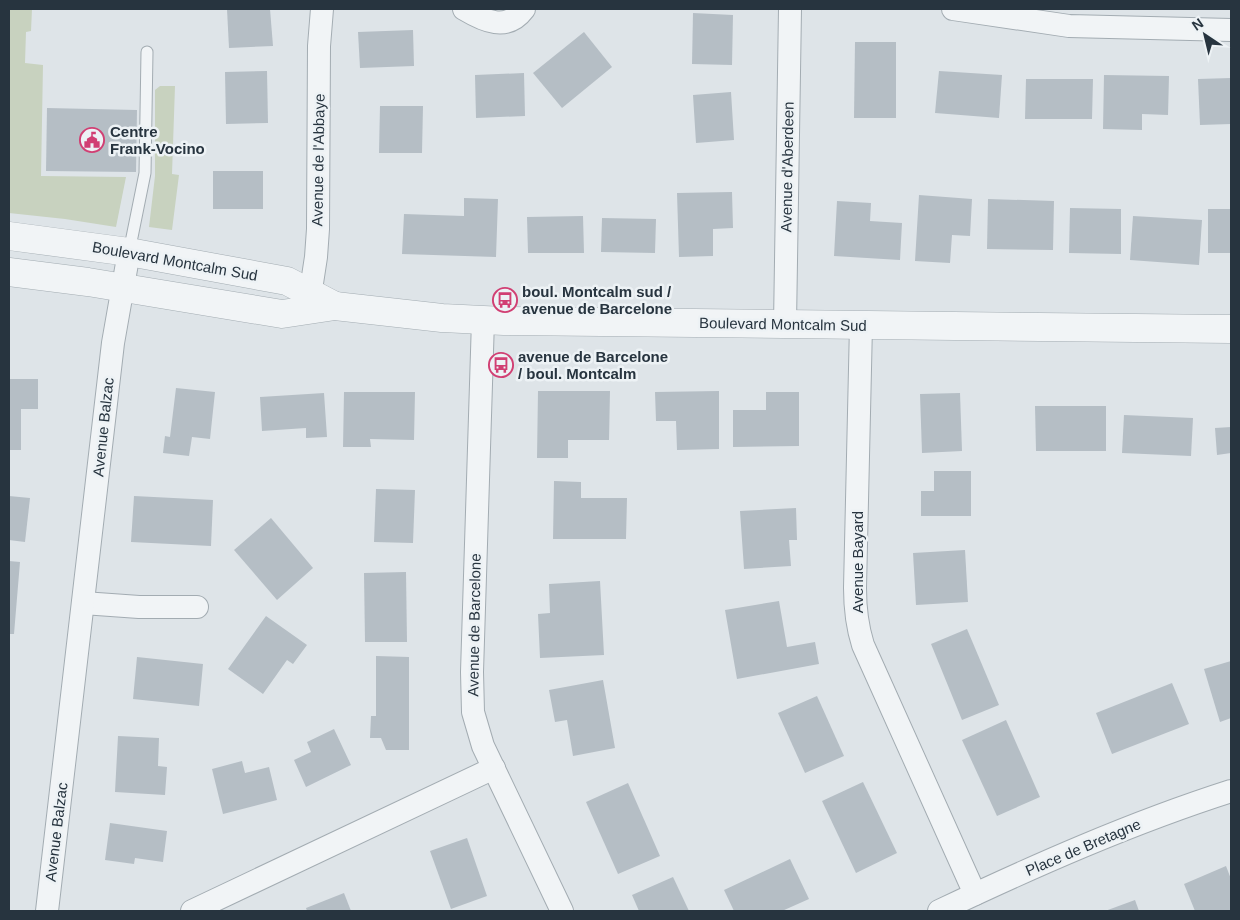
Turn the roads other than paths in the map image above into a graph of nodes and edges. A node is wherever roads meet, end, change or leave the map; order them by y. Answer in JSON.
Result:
{"nodes":[{"id":1,"x":322,"y":9,"type":"edge"},
{"id":2,"x":464,"y":9,"type":"edge"},
{"id":3,"x":524,"y":9,"type":"edge"},
{"id":4,"x":790,"y":9,"type":"edge"},
{"id":5,"x":953,"y":9,"type":"edge"},
{"id":6,"x":1206,"y":19,"type":"edge"},
{"id":7,"x":1231,"y":30,"type":"edge"},
{"id":8,"x":147,"y":52,"type":"dead end"},
{"id":9,"x":9,"y":236,"type":"edge"},
{"id":10,"x":129,"y":252,"type":"junction"},
{"id":11,"x":9,"y":272,"type":"edge"},
{"id":12,"x":122,"y":288,"type":"junction"},
{"id":13,"x":309,"y":302,"type":"junction"},
{"id":14,"x":483,"y":320,"type":"junction"},
{"id":15,"x":785,"y":324,"type":"junction"},
{"id":16,"x":860,"y":325,"type":"junction"},
{"id":17,"x":1231,"y":329,"type":"edge"},
{"id":18,"x":83,"y":603,"type":"junction"},
{"id":19,"x":198,"y":607,"type":"dead end"},
{"id":20,"x":494,"y":768,"type":"junction"},
{"id":21,"x":1231,"y":791,"type":"edge"},
{"id":22,"x":975,"y":894,"type":"junction"},
{"id":23,"x":222,"y":905,"type":"edge"},
{"id":24,"x":47,"y":911,"type":"edge"},
{"id":25,"x":192,"y":911,"type":"edge"},
{"id":26,"x":562,"y":911,"type":"edge"},
{"id":27,"x":939,"y":911,"type":"edge"}],
"edges":[{"from":1,"to":13,"type":"street","name":"Avenue de l'Abbaye"},
{"from":2,"to":3,"type":"street"},
{"from":4,"to":15,"type":"street","name":"Avenue d'Aberdeen"},
{"from":5,"to":6,"type":"street"},
{"from":6,"to":7,"type":"street"},
{"from":8,"to":10,"type":"lane"},
{"from":9,"to":10,"type":"street","name":"Boulevard Montcalm Sud"},
{"from":10,"to":12,"type":"street","name":"Avenue Balzac"},
{"from":10,"to":13,"type":"street","name":"Boulevard Montcalm Sud"},
{"from":11,"to":12,"type":"street"},
{"from":12,"to":13,"type":"street"},
{"from":12,"to":18,"type":"street","name":"Avenue Balzac"},
{"from":13,"to":14,"type":"street","name":"Boulevard Montcalm Sud"},
{"from":14,"to":15,"type":"street","name":"Boulevard Montcalm Sud"},
{"from":14,"to":20,"type":"street","name":"Avenue de Barcelone"},
{"from":15,"to":16,"type":"street","name":"Boulevard Montcalm Sud"},
{"from":16,"to":17,"type":"street","name":"Boulevard Montcalm Sud"},
{"from":16,"to":22,"type":"street","name":"Avenue Bayard"},
{"from":18,"to":19,"type":"street"},
{"from":18,"to":24,"type":"street","name":"Avenue Balzac"},
{"from":20,"to":23,"type":"street"},
{"from":20,"to":26,"type":"street","name":"Avenue de Barcelone"},
{"from":21,"to":22,"type":"street","name":"Place de Bretagne"},
{"from":22,"to":27,"type":"street","name":"Place de Bretagne"},
{"from":23,"to":25,"type":"street"}]}
